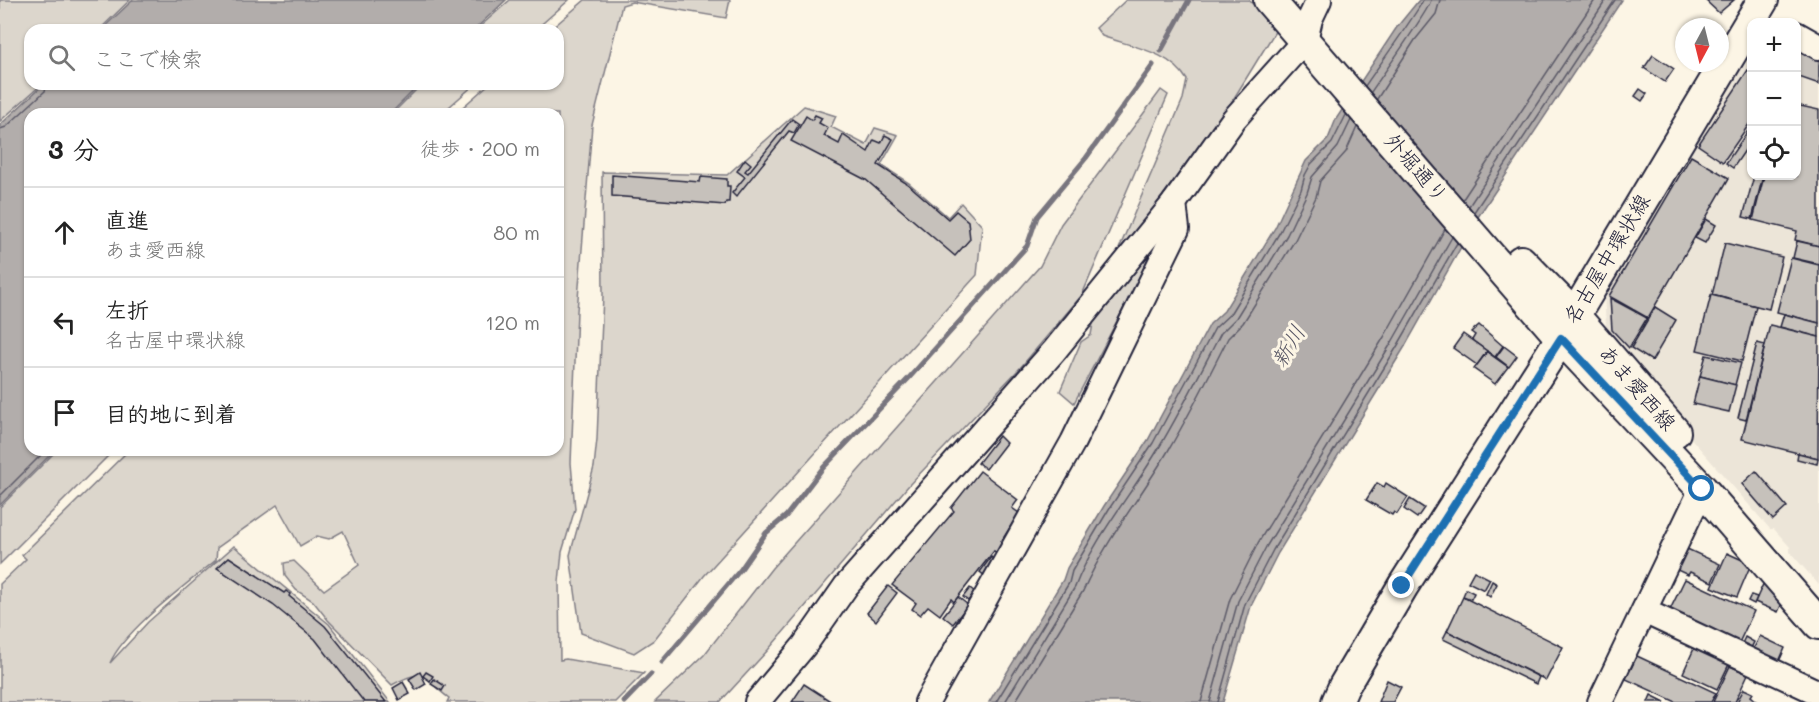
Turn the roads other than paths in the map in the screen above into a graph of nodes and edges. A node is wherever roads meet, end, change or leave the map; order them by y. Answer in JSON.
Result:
{"nodes":[{"id":1,"x":1762,"y":5,"type":"edge"},
{"id":2,"x":1296,"y":11,"type":"edge"},
{"id":3,"x":1801,"y":36,"type":"edge"},
{"id":4,"x":1819,"y":47,"type":"edge"},
{"id":5,"x":1174,"y":203,"type":"junction"},
{"id":6,"x":1567,"y":326,"type":"junction"},
{"id":7,"x":1702,"y":489,"type":"junction"},
{"id":8,"x":1819,"y":598,"type":"edge"},
{"id":9,"x":1644,"y":611,"type":"junction"},
{"id":10,"x":1819,"y":624,"type":"edge"},
{"id":11,"x":1819,"y":693,"type":"edge"},
{"id":12,"x":757,"y":702,"type":"edge"},
{"id":13,"x":927,"y":702,"type":"edge"},
{"id":14,"x":1337,"y":702,"type":"edge"},
{"id":15,"x":1600,"y":702,"type":"edge"}],
"edges":[{"from":1,"to":6,"type":"main road","name":"名古屋中環状線"},
{"from":2,"to":5,"type":"street"},
{"from":2,"to":6,"type":"main road","name":"外堀通り"},
{"from":3,"to":4,"type":"street"},
{"from":5,"to":12,"type":"street"},
{"from":5,"to":13,"type":"street"},
{"from":6,"to":7,"type":"main road","name":"あま愛西線"},
{"from":6,"to":8,"type":"main road","name":"あま愛西線"},
{"from":6,"to":14,"type":"main road","name":"名古屋中環状線"},
{"from":7,"to":9,"type":"street"},
{"from":7,"to":10,"type":"main road","name":"あま愛西線"},
{"from":9,"to":11,"type":"street"},
{"from":9,"to":15,"type":"street"}]}
